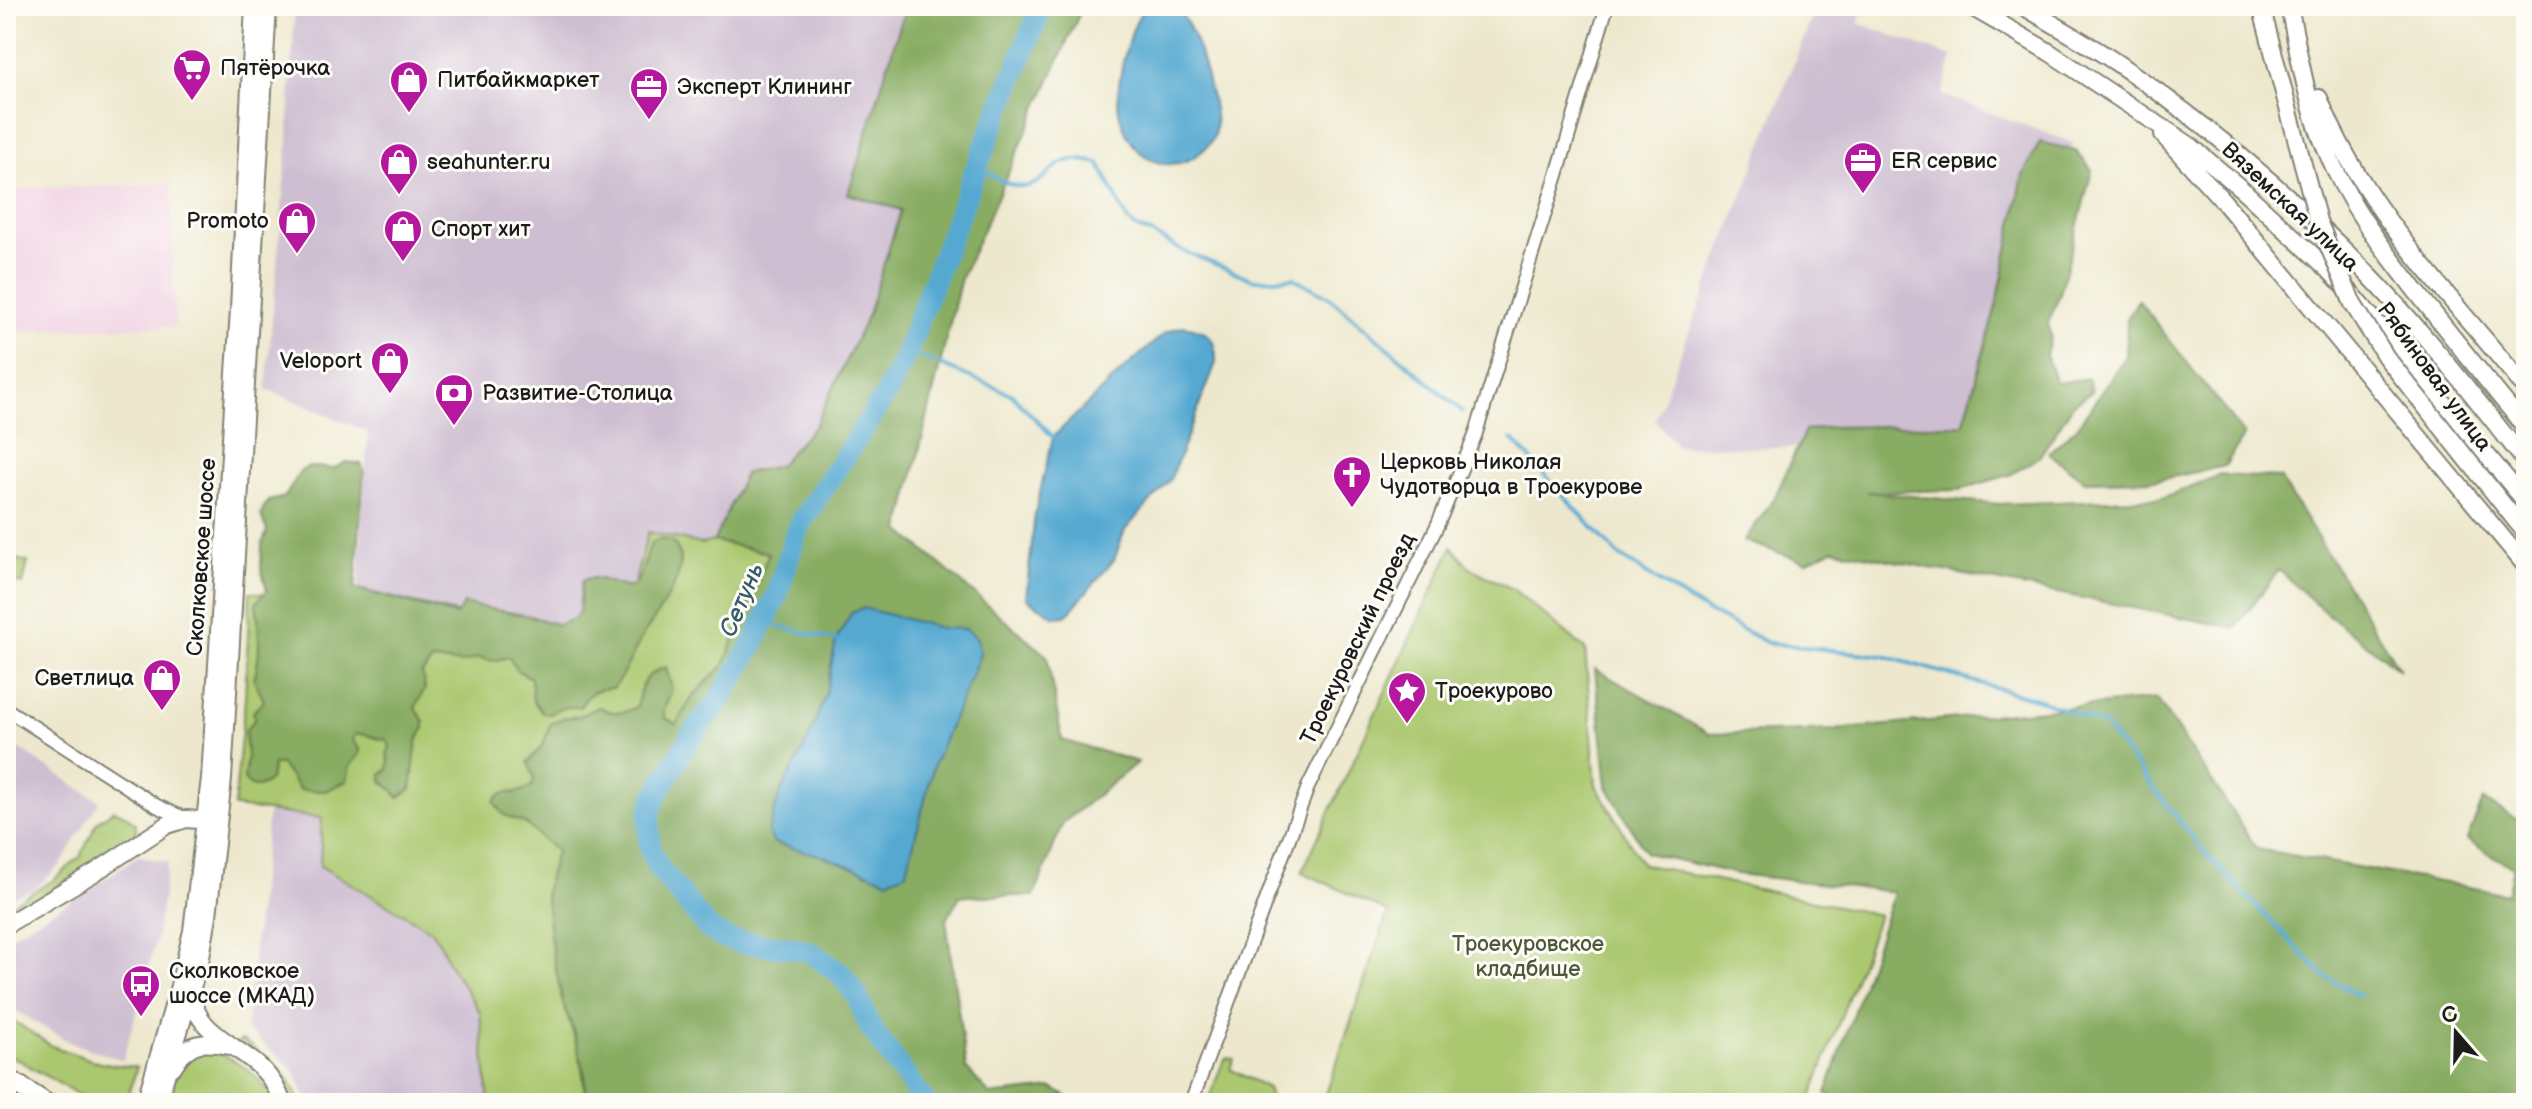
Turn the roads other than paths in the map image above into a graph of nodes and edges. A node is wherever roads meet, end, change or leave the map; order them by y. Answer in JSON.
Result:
{"nodes":[{"id":1,"x":1607,"y":6,"type":"edge"},
{"id":2,"x":1970,"y":6,"type":"edge"},
{"id":3,"x":2023,"y":6,"type":"edge"},
{"id":4,"x":2261,"y":6,"type":"edge"},
{"id":5,"x":2289,"y":6,"type":"edge"},
{"id":6,"x":261,"y":7,"type":"edge"},
{"id":7,"x":2297,"y":43,"type":"junction"},
{"id":8,"x":2140,"y":111,"type":"junction"},
{"id":9,"x":2526,"y":389,"type":"edge"},
{"id":10,"x":2526,"y":428,"type":"edge"},
{"id":11,"x":2526,"y":462,"type":"edge"},
{"id":12,"x":2526,"y":502,"type":"edge"},
{"id":13,"x":2522,"y":528,"type":"edge"},
{"id":14,"x":2526,"y":566,"type":"edge"},
{"id":15,"x":6,"y":709,"type":"edge"},
{"id":16,"x":186,"y":819,"type":"junction"},
{"id":17,"x":212,"y":821,"type":"junction"},
{"id":18,"x":6,"y":925,"type":"edge"},
{"id":19,"x":191,"y":990,"type":"junction"},
{"id":20,"x":231,"y":1046,"type":"junction"},
{"id":21,"x":6,"y":1077,"type":"edge"},
{"id":22,"x":166,"y":1079,"type":"junction"},
{"id":23,"x":46,"y":1103,"type":"edge"},
{"id":24,"x":145,"y":1103,"type":"edge"},
{"id":25,"x":158,"y":1103,"type":"edge"},
{"id":26,"x":283,"y":1103,"type":"edge"},
{"id":27,"x":1191,"y":1103,"type":"edge"}],
"edges":[{"from":1,"to":27,"type":"street","name":"Троекуровский проезд"},
{"from":2,"to":8,"type":"main road","name":"Вяземская улица"},
{"from":3,"to":11,"type":"main road","name":"Вяземская улица"},
{"from":4,"to":13,"type":"main road","name":"Рябиновая улица","bridge":true},
{"from":5,"to":7,"type":"main road","name":"Рябиновая улица"},
{"from":6,"to":17,"type":"main road","name":"Сколковское шоссе"},
{"from":6,"to":17,"type":"main road","name":"Сколковское шоссе"},
{"from":7,"to":9,"type":"main road"},
{"from":7,"to":10,"type":"main road","name":"Рябиновая улица"},
{"from":8,"to":12,"type":"main road","name":"Вяземская улица"},
{"from":8,"to":14,"type":"main road"},
{"from":15,"to":16,"type":"street"},
{"from":16,"to":17,"type":"main road"},
{"from":16,"to":18,"type":"main road"},
{"from":17,"to":19,"type":"main road","name":"Сколковское шоссе"},
{"from":17,"to":24,"type":"main road","name":"Сколковское шоссе"},
{"from":19,"to":20,"type":"main road"},
{"from":19,"to":22,"type":"main road","name":"Сколковское шоссе"},
{"from":20,"to":22,"type":"main road"},
{"from":20,"to":26,"type":"main road"},
{"from":21,"to":23,"type":"highway"},
{"from":22,"to":25,"type":"main road","name":"Сколковское шоссе"}]}
